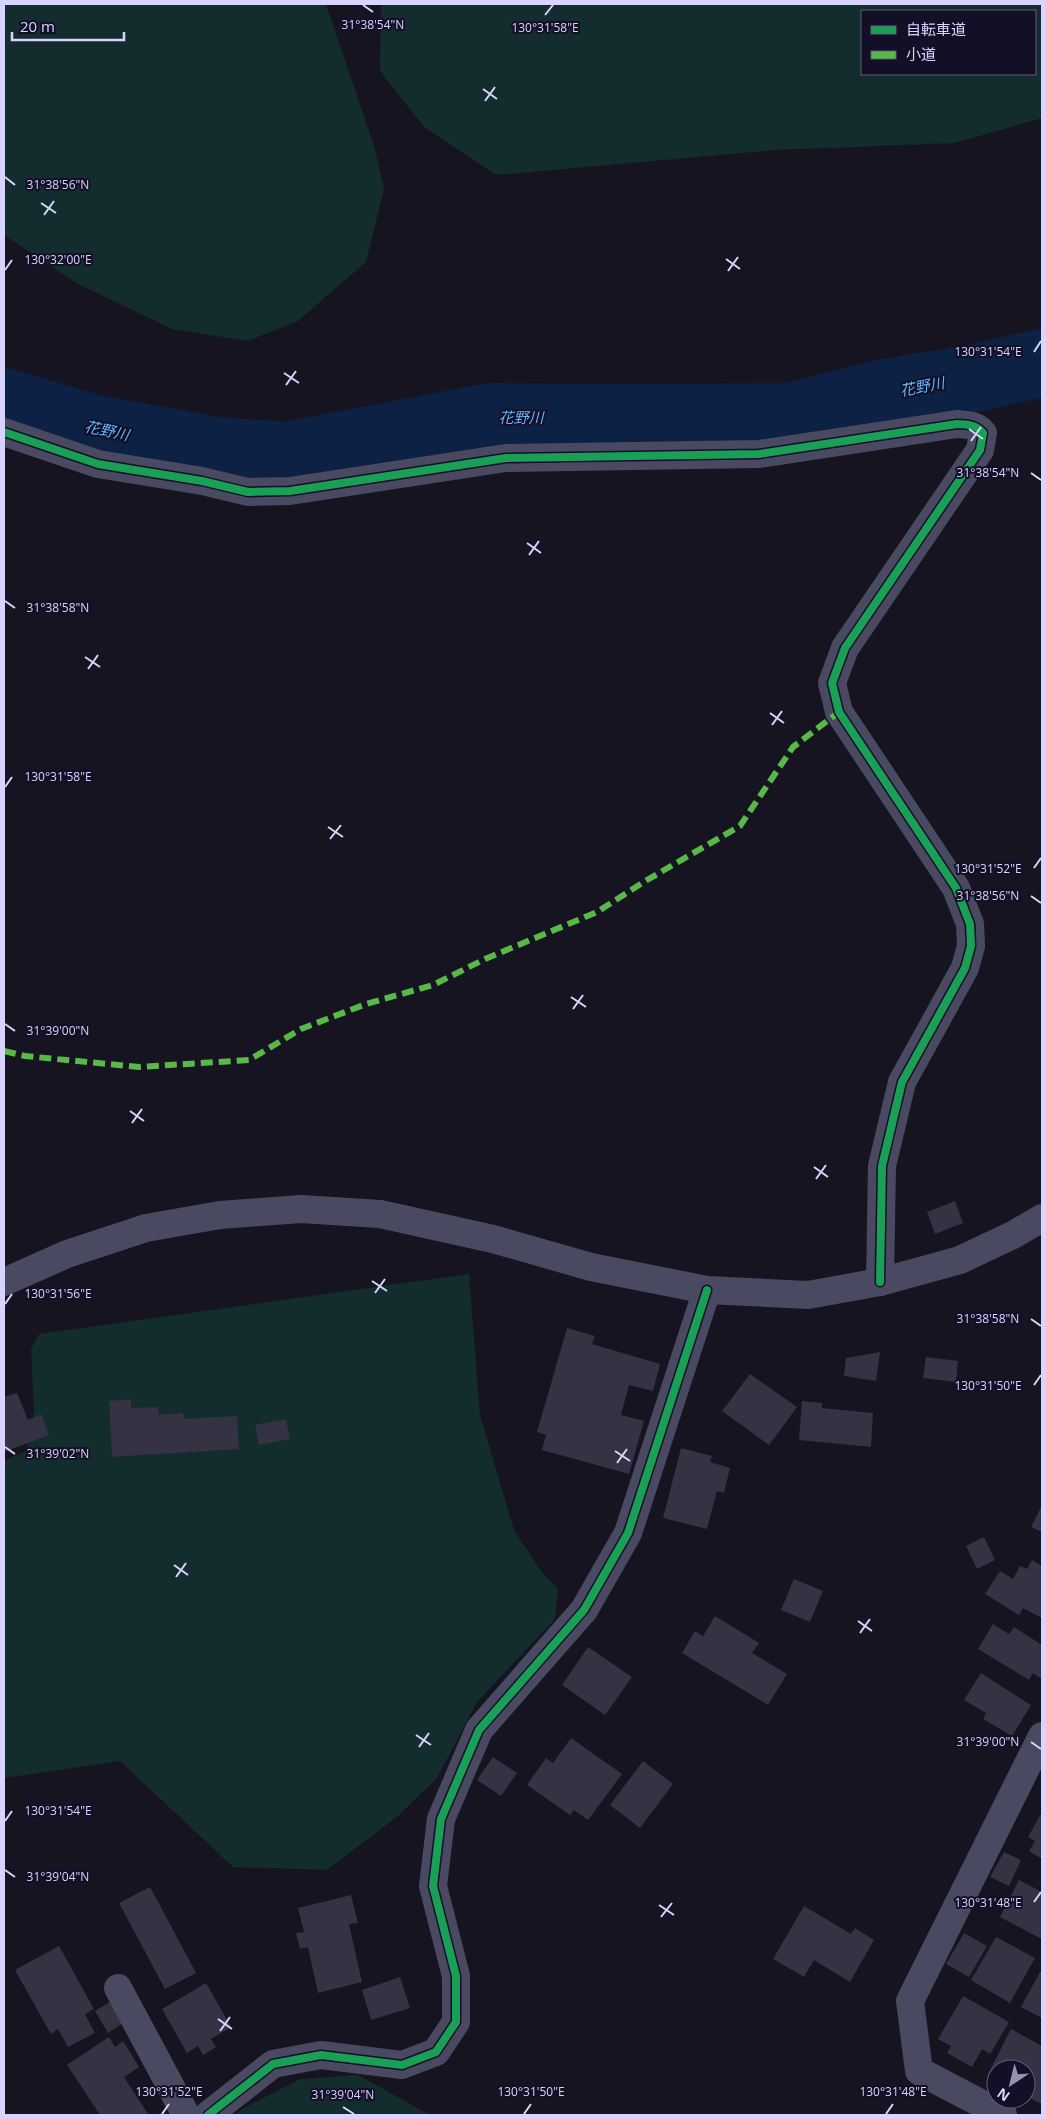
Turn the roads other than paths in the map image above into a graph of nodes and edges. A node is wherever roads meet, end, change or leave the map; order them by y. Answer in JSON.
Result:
{"nodes":[{"id":1,"x":4,"y":432,"type":"edge"},
{"id":2,"x":1042,"y":1218,"type":"edge"},
{"id":3,"x":4,"y":1282,"type":"edge"},
{"id":4,"x":880,"y":1282,"type":"junction"},
{"id":5,"x":707,"y":1290,"type":"junction"},
{"id":6,"x":1042,"y":1736,"type":"edge"},
{"id":7,"x":118,"y":1988,"type":"dead end"},
{"id":8,"x":186,"y":2115,"type":"edge"},
{"id":9,"x":208,"y":2115,"type":"edge"},
{"id":10,"x":1003,"y":2115,"type":"edge"}],
"edges":[{"from":1,"to":4,"type":"street"},
{"from":2,"to":4,"type":"street"},
{"from":3,"to":5,"type":"street"},
{"from":4,"to":5,"type":"street"},
{"from":5,"to":9,"type":"street"},
{"from":6,"to":10,"type":"street"},
{"from":7,"to":8,"type":"street"}]}
